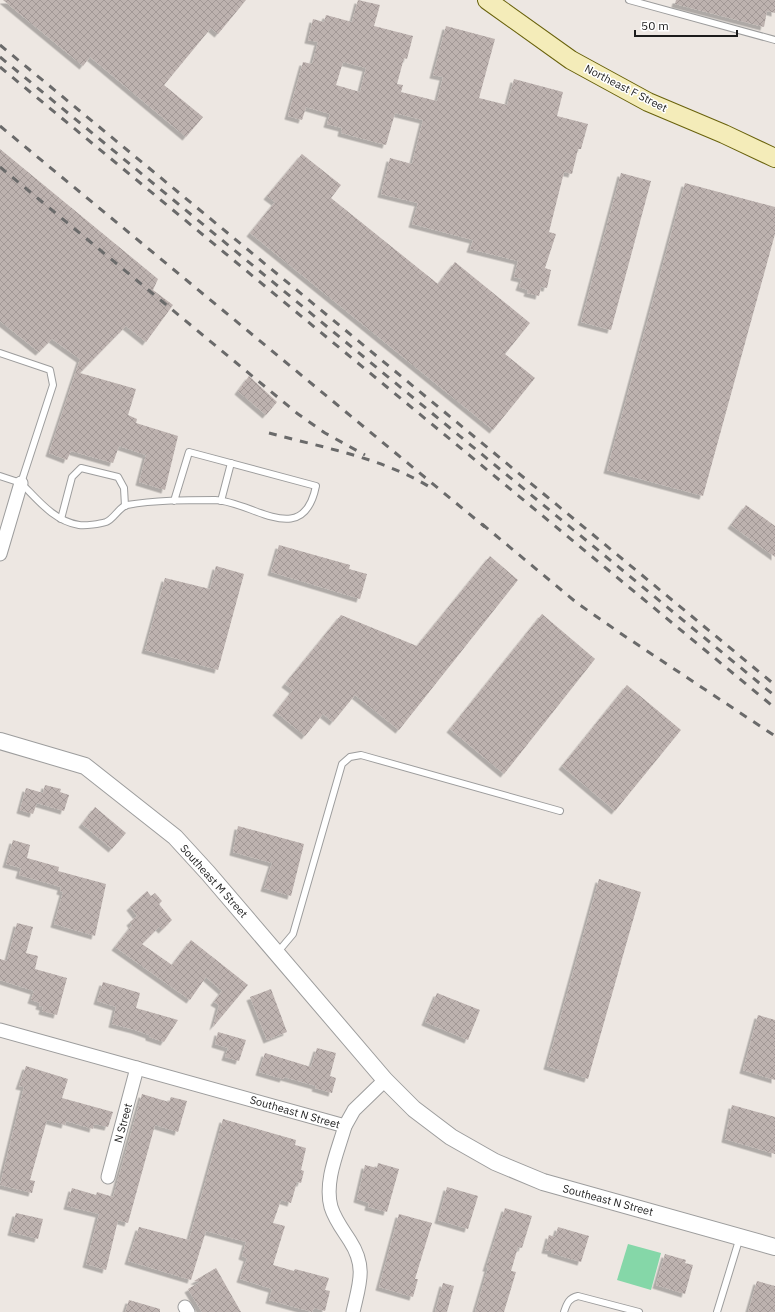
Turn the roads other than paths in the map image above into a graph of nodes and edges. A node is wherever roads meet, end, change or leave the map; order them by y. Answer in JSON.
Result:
{"nodes":[{"id":1,"x":487,"y":0,"type":"edge"},
{"id":2,"x":629,"y":0,"type":"edge"},
{"id":3,"x":775,"y":40,"type":"edge"},
{"id":4,"x":775,"y":158,"type":"edge"},
{"id":5,"x":0,"y":353,"type":"edge"},
{"id":6,"x":231,"y":463,"type":"junction"},
{"id":7,"x":0,"y":476,"type":"edge"},
{"id":8,"x":21,"y":483,"type":"junction"},
{"id":9,"x":174,"y":501,"type":"junction"},
{"id":10,"x":221,"y":501,"type":"junction"},
{"id":11,"x":125,"y":506,"type":"junction"},
{"id":12,"x":61,"y":519,"type":"junction"},
{"id":13,"x":0,"y":554,"type":"edge"},
{"id":14,"x":0,"y":741,"type":"edge"},
{"id":15,"x":560,"y":811,"type":"dead end"},
{"id":16,"x":277,"y":952,"type":"junction"},
{"id":17,"x":1,"y":1033,"type":"edge"},
{"id":18,"x":137,"y":1068,"type":"junction"},
{"id":19,"x":385,"y":1080,"type":"junction"},
{"id":20,"x":345,"y":1126,"type":"junction"},
{"id":21,"x":108,"y":1177,"type":"dead end"},
{"id":22,"x":740,"y":1237,"type":"junction"},
{"id":23,"x":775,"y":1247,"type":"edge"},
{"id":24,"x":353,"y":1312,"type":"edge"},
{"id":25,"x":564,"y":1312,"type":"edge"},
{"id":26,"x":639,"y":1312,"type":"edge"},
{"id":27,"x":717,"y":1312,"type":"edge"}],
"edges":[{"from":1,"to":4,"type":"main road","name":"Northeast F Street"},
{"from":2,"to":3,"type":"lane"},
{"from":5,"to":8,"type":"lane"},
{"from":6,"to":9,"type":"lane"},
{"from":6,"to":10,"type":"lane"},
{"from":6,"to":10,"type":"lane"},
{"from":7,"to":8,"type":"lane"},
{"from":8,"to":12,"type":"lane"},
{"from":8,"to":13,"type":"street"},
{"from":9,"to":10,"type":"lane"},
{"from":9,"to":11,"type":"lane"},
{"from":11,"to":12,"type":"lane"},
{"from":11,"to":12,"type":"lane"},
{"from":14,"to":16,"type":"street","name":"Southeast M Street"},
{"from":15,"to":16,"type":"lane"},
{"from":16,"to":19,"type":"street","name":"Southeast M Street"},
{"from":17,"to":18,"type":"street","name":"Southeast N Street"},
{"from":18,"to":20,"type":"street","name":"Southeast N Street"},
{"from":18,"to":21,"type":"street","name":"N Street"},
{"from":19,"to":20,"type":"street","name":"Southeast N Street"},
{"from":19,"to":22,"type":"street","name":"Southeast N Street"},
{"from":20,"to":24,"type":"street"},
{"from":22,"to":23,"type":"street","name":"Southeast N Street"},
{"from":22,"to":27,"type":"lane"},
{"from":25,"to":26,"type":"lane"}]}
